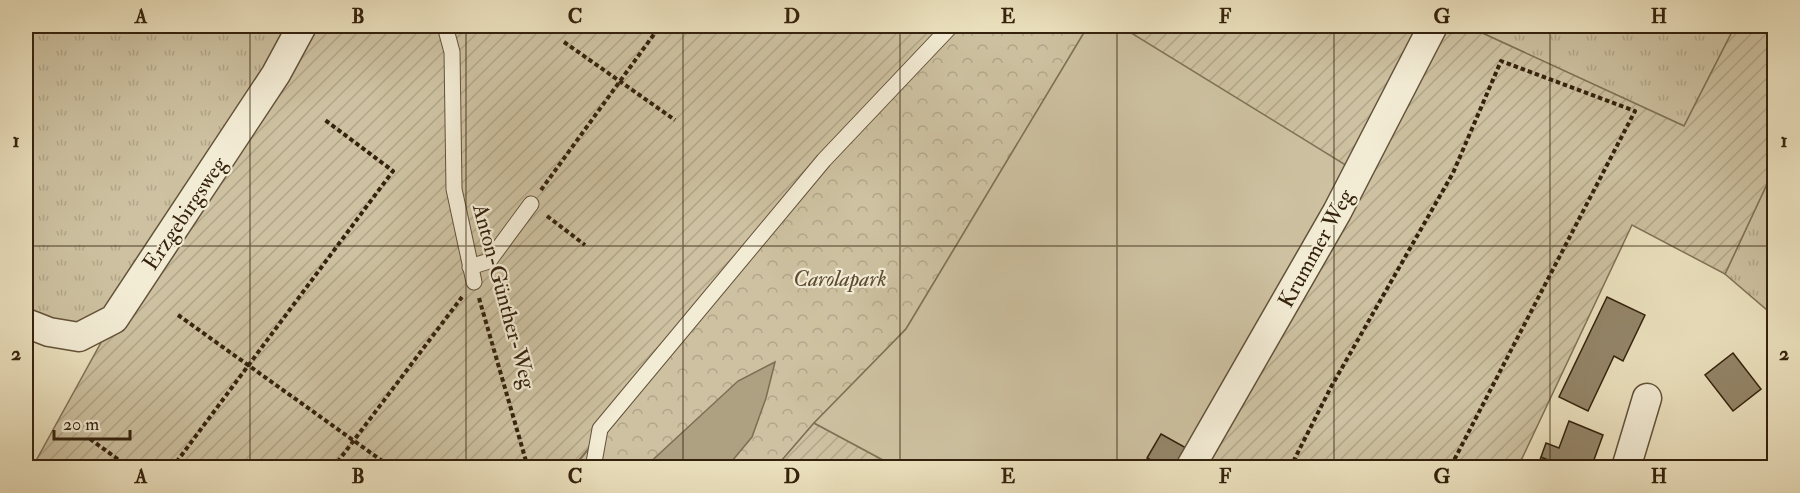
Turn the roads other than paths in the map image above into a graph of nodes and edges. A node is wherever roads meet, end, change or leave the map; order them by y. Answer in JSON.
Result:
{"nodes":[{"id":1,"x":302,"y":26,"type":"edge"},
{"id":2,"x":445,"y":26,"type":"edge"},
{"id":3,"x":951,"y":26,"type":"edge"},
{"id":4,"x":1433,"y":26,"type":"edge"},
{"id":5,"x":531,"y":204,"type":"road end"},
{"id":6,"x":26,"y":323,"type":"edge"},
{"id":7,"x":1647,"y":398,"type":"dead end"},
{"id":8,"x":593,"y":468,"type":"edge"},
{"id":9,"x":1190,"y":468,"type":"edge"},
{"id":10,"x":1626,"y":468,"type":"edge"}],
"edges":[{"from":1,"to":6,"type":"street","name":"Erzgebirgsweg"},
{"from":2,"to":5,"type":"lane","name":"Anton-Günther-Weg"},
{"from":3,"to":8,"type":"lane"},
{"from":4,"to":9,"type":"street","name":"Krummer Weg"},
{"from":7,"to":10,"type":"street"}]}
